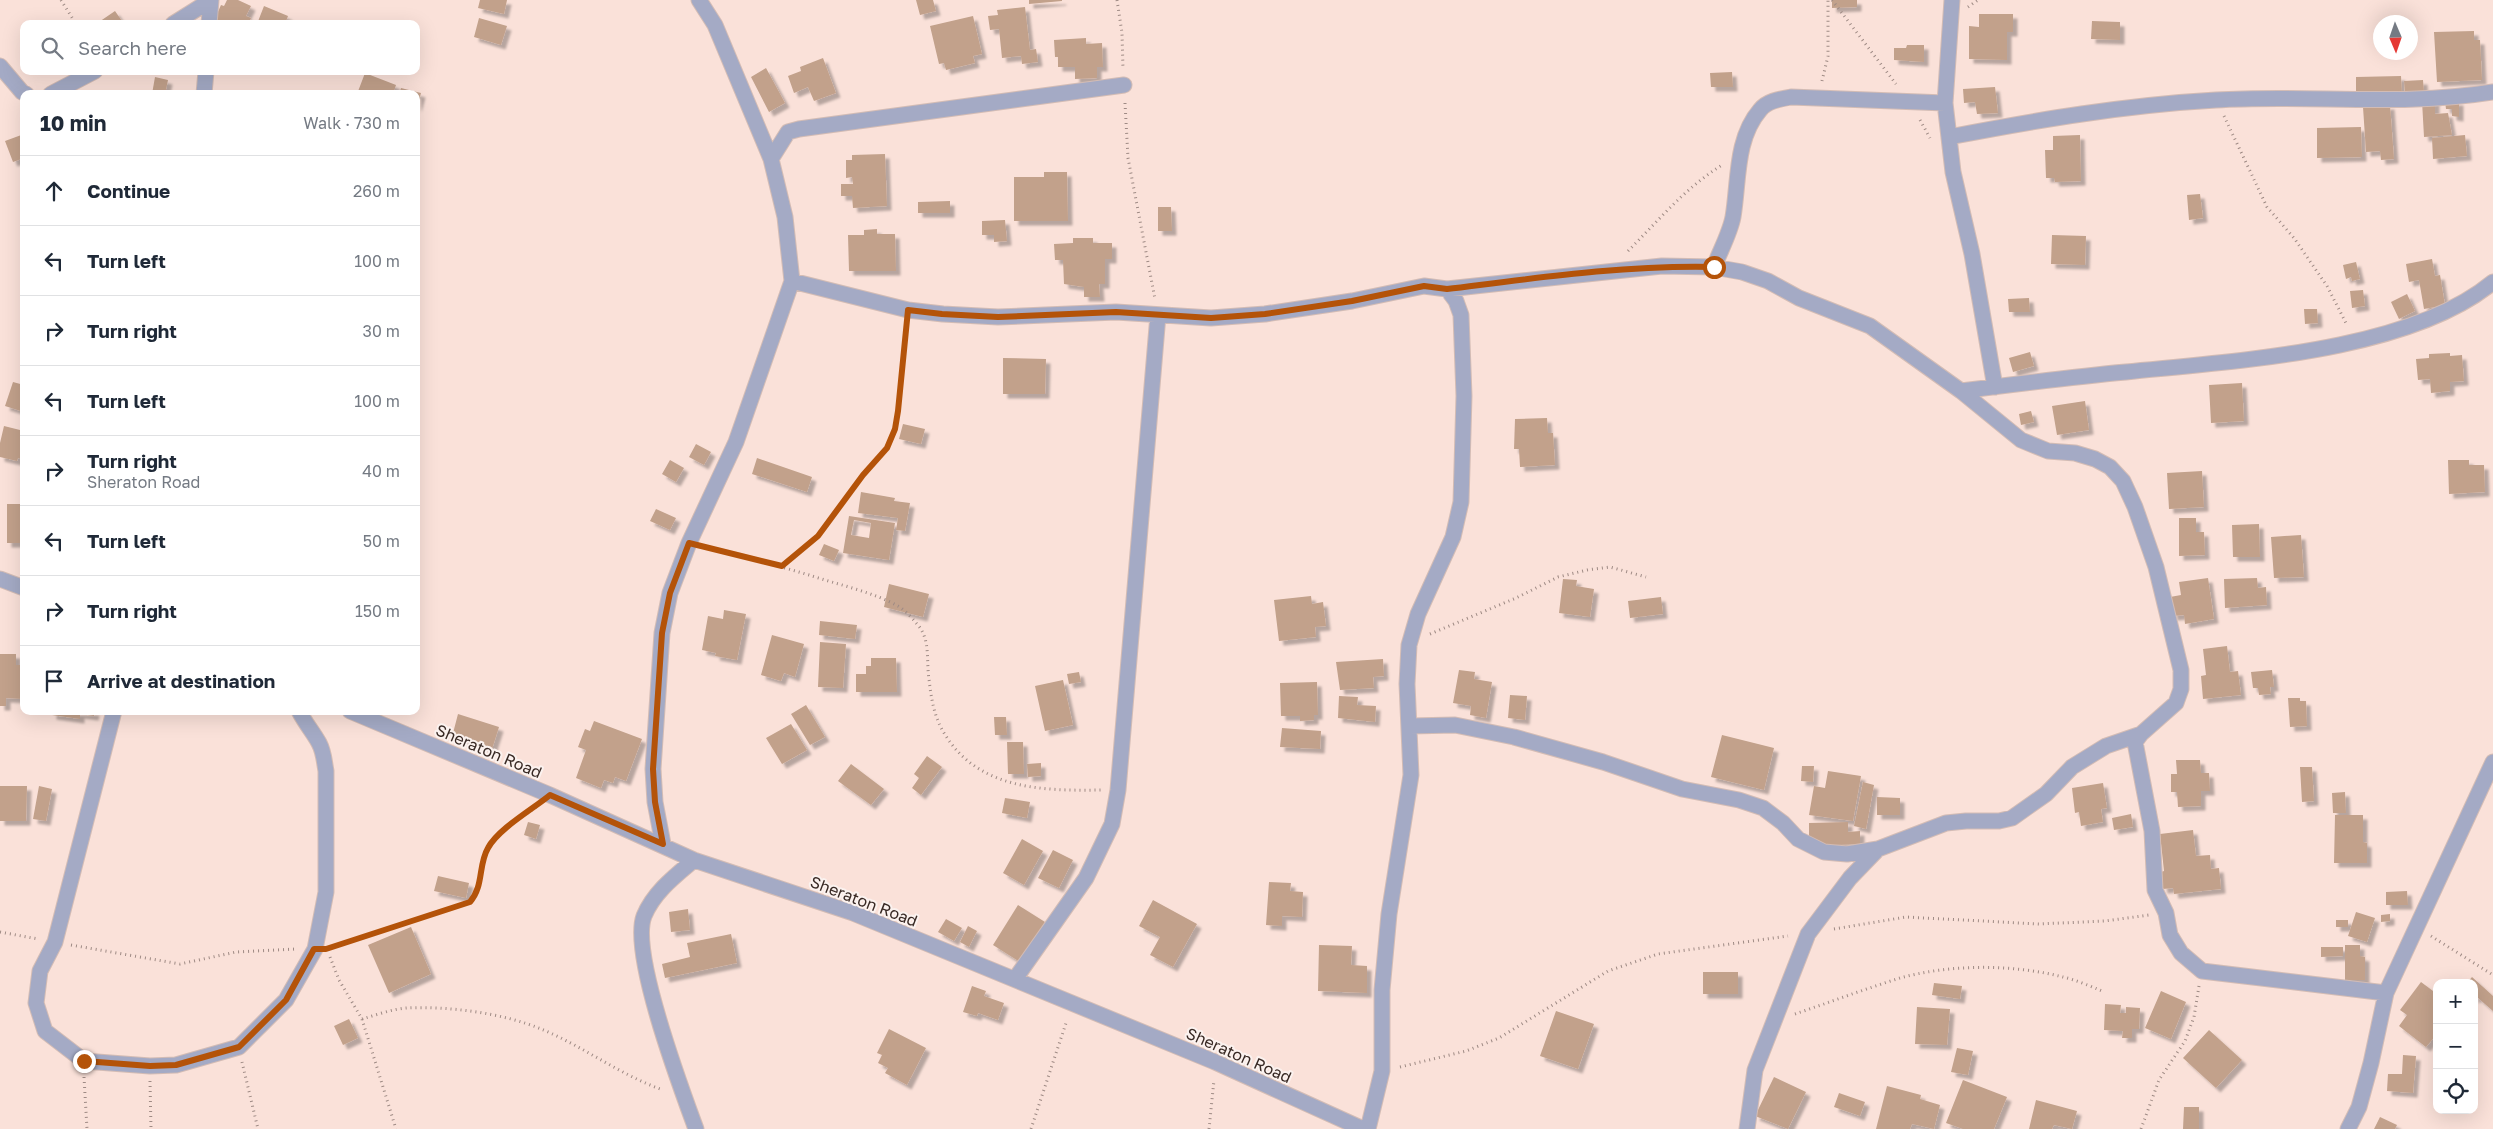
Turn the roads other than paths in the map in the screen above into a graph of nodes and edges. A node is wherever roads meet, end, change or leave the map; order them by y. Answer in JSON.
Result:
{"nodes":[{"id":1,"x":211,"y":0,"type":"edge"},
{"id":2,"x":699,"y":0,"type":"edge"},
{"id":3,"x":1952,"y":0,"type":"edge"},
{"id":4,"x":179,"y":20,"type":"edge"},
{"id":5,"x":209,"y":20,"type":"edge"},
{"id":6,"x":0,"y":66,"type":"edge"},
{"id":7,"x":88,"y":75,"type":"edge"},
{"id":8,"x":206,"y":75,"type":"edge"},
{"id":9,"x":1124,"y":85,"type":"road end"},
{"id":10,"x":20,"y":90,"type":"edge"},
{"id":11,"x":59,"y":90,"type":"edge"},
{"id":12,"x":204,"y":90,"type":"edge"},
{"id":13,"x":2493,"y":92,"type":"edge"},
{"id":14,"x":1945,"y":103,"type":"junction"},
{"id":15,"x":1949,"y":137,"type":"junction"},
{"id":16,"x":771,"y":159,"type":"junction"},
{"id":17,"x":1714,"y":267,"type":"junction"},
{"id":18,"x":792,"y":281,"type":"junction"},
{"id":19,"x":2493,"y":282,"type":"edge"},
{"id":20,"x":1447,"y":289,"type":"junction"},
{"id":21,"x":1158,"y":315,"type":"junction"},
{"id":22,"x":1995,"y":387,"type":"junction"},
{"id":23,"x":1960,"y":391,"type":"junction"},
{"id":24,"x":0,"y":579,"type":"edge"},
{"id":25,"x":20,"y":586,"type":"edge"},
{"id":26,"x":113,"y":715,"type":"edge"},
{"id":27,"x":301,"y":715,"type":"edge"},
{"id":28,"x":360,"y":715,"type":"edge"},
{"id":29,"x":1410,"y":726,"type":"junction"},
{"id":30,"x":2141,"y":734,"type":"junction"},
{"id":31,"x":2493,"y":762,"type":"edge"},
{"id":32,"x":663,"y":844,"type":"junction"},
{"id":33,"x":1878,"y":848,"type":"junction"},
{"id":34,"x":694,"y":860,"type":"junction"},
{"id":35,"x":1015,"y":979,"type":"junction"},
{"id":36,"x":2386,"y":992,"type":"junction"},
{"id":37,"x":696,"y":1129,"type":"edge"},
{"id":38,"x":1363,"y":1129,"type":"edge"},
{"id":39,"x":1368,"y":1129,"type":"edge"},
{"id":40,"x":1747,"y":1129,"type":"edge"},
{"id":41,"x":2348,"y":1129,"type":"edge"}],
"edges":[{"from":1,"to":4,"type":"street"},
{"from":1,"to":5,"type":"street"},
{"from":2,"to":16,"type":"street"},
{"from":3,"to":14,"type":"street"},
{"from":6,"to":10,"type":"street"},
{"from":7,"to":11,"type":"street"},
{"from":8,"to":12,"type":"street"},
{"from":9,"to":16,"type":"street"},
{"from":13,"to":15,"type":"street"},
{"from":14,"to":15,"type":"street"},
{"from":14,"to":17,"type":"street"},
{"from":15,"to":22,"type":"street"},
{"from":16,"to":18,"type":"street"},
{"from":17,"to":20,"type":"street"},
{"from":17,"to":23,"type":"street"},
{"from":18,"to":21,"type":"street"},
{"from":18,"to":32,"type":"street"},
{"from":19,"to":22,"type":"street"},
{"from":20,"to":21,"type":"street"},
{"from":20,"to":29,"type":"street"},
{"from":21,"to":35,"type":"street"},
{"from":22,"to":23,"type":"street"},
{"from":23,"to":30,"type":"street"},
{"from":24,"to":25,"type":"street"},
{"from":26,"to":27,"type":"street"},
{"from":28,"to":32,"type":"street","name":"Sheraton Road"},
{"from":29,"to":33,"type":"street"},
{"from":29,"to":39,"type":"street"},
{"from":30,"to":33,"type":"street"},
{"from":30,"to":36,"type":"street"},
{"from":31,"to":36,"type":"street"},
{"from":32,"to":34,"type":"street","name":"Sheraton Road"},
{"from":33,"to":40,"type":"street"},
{"from":34,"to":35,"type":"street","name":"Sheraton Road"},
{"from":34,"to":37,"type":"street"},
{"from":35,"to":38,"type":"street","name":"Sheraton Road"},
{"from":36,"to":41,"type":"street"}]}
